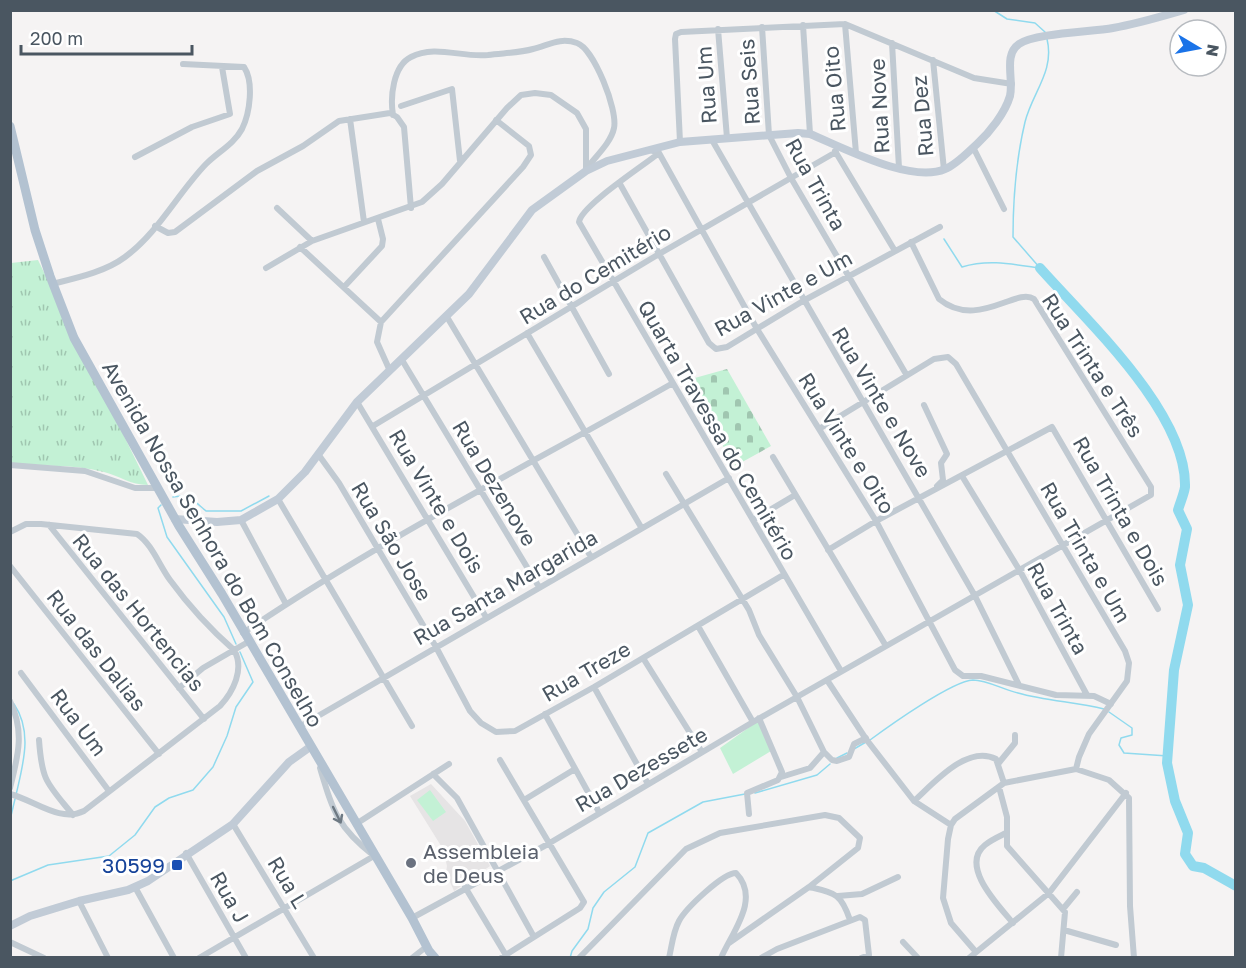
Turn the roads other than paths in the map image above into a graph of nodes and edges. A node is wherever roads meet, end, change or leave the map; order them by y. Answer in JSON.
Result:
{"nodes":[{"id":1,"x":1184,"y":10,"type":"edge"},
{"id":2,"x":845,"y":24,"type":"junction"},
{"id":3,"x":803,"y":25,"type":"junction"},
{"id":4,"x":762,"y":27,"type":"junction"},
{"id":5,"x":718,"y":29,"type":"junction"},
{"id":6,"x":891,"y":43,"type":"junction"},
{"id":7,"x":933,"y":60,"type":"junction"},
{"id":8,"x":183,"y":64,"type":"dead end"},
{"id":9,"x":222,"y":67,"type":"junction"},
{"id":10,"x":1012,"y":84,"type":"junction"},
{"id":11,"x":401,"y":106,"type":"dead end"},
{"id":12,"x":393,"y":115,"type":"junction"},
{"id":13,"x":350,"y":119,"type":"junction"},
{"id":14,"x":496,"y":120,"type":"junction"},
{"id":15,"x":10,"y":126,"type":"edge"},
{"id":16,"x":810,"y":134,"type":"junction"},
{"id":17,"x":769,"y":135,"type":"junction"},
{"id":18,"x":727,"y":138,"type":"junction"},
{"id":19,"x":712,"y":140,"type":"junction"},
{"id":20,"x":680,"y":142,"type":"junction"},
{"id":21,"x":831,"y":143,"type":"junction"},
{"id":22,"x":973,"y":147,"type":"junction"},
{"id":23,"x":649,"y":150,"type":"junction"},
{"id":24,"x":836,"y":152,"type":"junction"},
{"id":25,"x":659,"y":153,"type":"junction"},
{"id":26,"x":856,"y":153,"type":"junction"},
{"id":27,"x":135,"y":157,"type":"dead end"},
{"id":28,"x":460,"y":161,"type":"junction"},
{"id":29,"x":898,"y":168,"type":"junction"},
{"id":30,"x":586,"y":170,"type":"junction"},
{"id":31,"x":944,"y":170,"type":"junction"},
{"id":32,"x":791,"y":178,"type":"junction"},
{"id":33,"x":620,"y":184,"type":"junction"},
{"id":34,"x":748,"y":204,"type":"junction"},
{"id":35,"x":277,"y":208,"type":"dead end"},
{"id":36,"x":411,"y":208,"type":"junction"},
{"id":37,"x":1004,"y":209,"type":"dead end"},
{"id":38,"x":378,"y":219,"type":"junction"},
{"id":39,"x":364,"y":222,"type":"junction"},
{"id":40,"x":155,"y":226,"type":"junction"},
{"id":41,"x":940,"y":227,"type":"dead end"},
{"id":42,"x":703,"y":230,"type":"junction"},
{"id":43,"x":312,"y":241,"type":"junction"},
{"id":44,"x":911,"y":242,"type":"junction"},
{"id":45,"x":300,"y":247,"type":"junction"},
{"id":46,"x":895,"y":251,"type":"junction"},
{"id":47,"x":659,"y":254,"type":"junction"},
{"id":48,"x":544,"y":257,"type":"dead end"},
{"id":49,"x":266,"y":268,"type":"dead end"},
{"id":50,"x":849,"y":275,"type":"junction"},
{"id":51,"x":613,"y":281,"type":"junction"},
{"id":52,"x":52,"y":284,"type":"junction"},
{"id":53,"x":344,"y":287,"type":"junction"},
{"id":54,"x":802,"y":301,"type":"junction"},
{"id":55,"x":571,"y":309,"type":"junction"},
{"id":56,"x":447,"y":317,"type":"junction"},
{"id":57,"x":381,"y":322,"type":"junction"},
{"id":58,"x":757,"y":328,"type":"junction"},
{"id":59,"x":527,"y":333,"type":"junction"},
{"id":60,"x":402,"y":360,"type":"junction"},
{"id":61,"x":476,"y":364,"type":"junction"},
{"id":62,"x":390,"y":371,"type":"junction"},
{"id":63,"x":609,"y":374,"type":"dead end"},
{"id":64,"x":906,"y":374,"type":"junction"},
{"id":65,"x":673,"y":383,"type":"junction"},
{"id":66,"x":424,"y":394,"type":"junction"},
{"id":67,"x":357,"y":402,"type":"junction"},
{"id":68,"x":862,"y":402,"type":"junction"},
{"id":69,"x":924,"y":405,"type":"dead end"},
{"id":70,"x":373,"y":426,"type":"junction"},
{"id":71,"x":819,"y":429,"type":"junction"},
{"id":72,"x":586,"y":432,"type":"junction"},
{"id":73,"x":1008,"y":450,"type":"junction"},
{"id":74,"x":318,"y":454,"type":"junction"},
{"id":75,"x":773,"y":457,"type":"dead end"},
{"id":76,"x":532,"y":459,"type":"junction"},
{"id":77,"x":10,"y":465,"type":"edge"},
{"id":78,"x":666,"y":474,"type":"dead end"},
{"id":79,"x":962,"y":476,"type":"junction"},
{"id":80,"x":729,"y":478,"type":"junction"},
{"id":81,"x":158,"y":488,"type":"junction"},
{"id":82,"x":480,"y":489,"type":"junction"},
{"id":83,"x":932,"y":491,"type":"junction"},
{"id":84,"x":795,"y":495,"type":"junction"},
{"id":85,"x":1151,"y":495,"type":"joint"},
{"id":86,"x":920,"y":497,"type":"junction"},
{"id":87,"x":278,"y":499,"type":"junction"},
{"id":88,"x":683,"y":503,"type":"junction"},
{"id":89,"x":175,"y":519,"type":"junction"},
{"id":90,"x":429,"y":519,"type":"junction"},
{"id":91,"x":241,"y":520,"type":"junction"},
{"id":92,"x":753,"y":520,"type":"junction"},
{"id":93,"x":1108,"y":520,"type":"junction"},
{"id":94,"x":876,"y":521,"type":"junction"},
{"id":95,"x":49,"y":525,"type":"junction"},
{"id":96,"x":641,"y":527,"type":"junction"},
{"id":97,"x":10,"y":532,"type":"edge"},
{"id":98,"x":1063,"y":546,"type":"junction"},
{"id":99,"x":377,"y":549,"type":"junction"},
{"id":100,"x":828,"y":550,"type":"junction"},
{"id":101,"x":591,"y":557,"type":"junction"},
{"id":102,"x":10,"y":566,"type":"edge"},
{"id":103,"x":1020,"y":571,"type":"junction"},
{"id":104,"x":783,"y":575,"type":"junction"},
{"id":105,"x":327,"y":580,"type":"junction"},
{"id":106,"x":538,"y":587,"type":"junction"},
{"id":107,"x":975,"y":596,"type":"junction"},
{"id":108,"x":742,"y":599,"type":"junction"},
{"id":109,"x":286,"y":604,"type":"junction"},
{"id":110,"x":1158,"y":609,"type":"dead end"},
{"id":111,"x":486,"y":617,"type":"junction"},
{"id":112,"x":930,"y":621,"type":"junction"},
{"id":113,"x":698,"y":626,"type":"junction"},
{"id":114,"x":243,"y":633,"type":"junction"},
{"id":115,"x":248,"y":642,"type":"junction"},
{"id":116,"x":885,"y":646,"type":"junction"},
{"id":117,"x":436,"y":647,"type":"junction"},
{"id":118,"x":234,"y":650,"type":"junction"},
{"id":119,"x":643,"y":658,"type":"junction"},
{"id":120,"x":841,"y":671,"type":"junction"},
{"id":121,"x":21,"y":673,"type":"dead end"},
{"id":122,"x":384,"y":677,"type":"junction"},
{"id":123,"x":827,"y":680,"type":"junction"},
{"id":124,"x":1019,"y":685,"type":"junction"},
{"id":125,"x":594,"y":687,"type":"junction"},
{"id":126,"x":179,"y":688,"type":"junction"},
{"id":127,"x":1087,"y":695,"type":"junction"},
{"id":128,"x":797,"y":697,"type":"junction"},
{"id":129,"x":11,"y":703,"type":"edge"},
{"id":130,"x":1110,"y":706,"type":"junction"},
{"id":131,"x":545,"y":714,"type":"junction"},
{"id":132,"x":204,"y":719,"type":"junction"},
{"id":133,"x":756,"y":720,"type":"junction"},
{"id":134,"x":412,"y":726,"type":"dead end"},
{"id":135,"x":299,"y":728,"type":"junction"},
{"id":136,"x":1015,"y":735,"type":"dead end"},
{"id":137,"x":39,"y":740,"type":"dead end"},
{"id":138,"x":868,"y":740,"type":"junction"},
{"id":139,"x":310,"y":747,"type":"junction"},
{"id":140,"x":702,"y":752,"type":"junction"},
{"id":141,"x":824,"y":752,"type":"junction"},
{"id":142,"x":159,"y":754,"type":"junction"},
{"id":143,"x":500,"y":760,"type":"dead end"},
{"id":144,"x":318,"y":762,"type":"junction"},
{"id":145,"x":448,"y":764,"type":"dead end"},
{"id":146,"x":998,"y":764,"type":"junction"},
{"id":147,"x":575,"y":769,"type":"junction"},
{"id":148,"x":1076,"y":769,"type":"junction"},
{"id":149,"x":432,"y":774,"type":"junction"},
{"id":150,"x":781,"y":777,"type":"junction"},
{"id":151,"x":648,"y":784,"type":"junction"},
{"id":152,"x":1001,"y":785,"type":"junction"},
{"id":153,"x":10,"y":788,"type":"edge"},
{"id":154,"x":110,"y":791,"type":"junction"},
{"id":155,"x":1126,"y":793,"type":"junction"},
{"id":156,"x":14,"y":795,"type":"edge"},
{"id":157,"x":524,"y":800,"type":"junction"},
{"id":158,"x":914,"y":801,"type":"junction"},
{"id":159,"x":599,"y":812,"type":"junction"},
{"id":160,"x":749,"y":814,"type":"dead end"},
{"id":161,"x":73,"y":815,"type":"junction"},
{"id":162,"x":233,"y":824,"type":"junction"},
{"id":163,"x":355,"y":824,"type":"junction"},
{"id":164,"x":951,"y":825,"type":"junction"},
{"id":165,"x":1006,"y":833,"type":"junction"},
{"id":166,"x":548,"y":844,"type":"junction"},
{"id":167,"x":186,"y":853,"type":"junction"},
{"id":168,"x":374,"y":856,"type":"junction"},
{"id":169,"x":497,"y":872,"type":"junction"},
{"id":170,"x":898,"y":877,"type":"dead end"},
{"id":171,"x":135,"y":887,"type":"junction"},
{"id":172,"x":465,"y":887,"type":"junction"},
{"id":173,"x":808,"y":887,"type":"junction"},
{"id":174,"x":1077,"y":892,"type":"dead end"},
{"id":175,"x":1049,"y":893,"type":"junction"},
{"id":176,"x":838,"y":896,"type":"junction"},
{"id":177,"x":79,"y":901,"type":"junction"},
{"id":178,"x":285,"y":908,"type":"junction"},
{"id":179,"x":1063,"y":909,"type":"junction"},
{"id":180,"x":412,"y":918,"type":"junction"},
{"id":181,"x":850,"y":920,"type":"junction"},
{"id":182,"x":1012,"y":923,"type":"junction"},
{"id":183,"x":10,"y":926,"type":"edge"},
{"id":184,"x":1064,"y":930,"type":"junction"},
{"id":185,"x":234,"y":937,"type":"junction"},
{"id":186,"x":534,"y":937,"type":"junction"},
{"id":187,"x":10,"y":942,"type":"edge"},
{"id":188,"x":903,"y":942,"type":"dead end"},
{"id":189,"x":729,"y":943,"type":"junction"},
{"id":190,"x":1116,"y":945,"type":"dead end"},
{"id":191,"x":104,"y":950,"type":"junction"},
{"id":192,"x":429,"y":953,"type":"edge"},
{"id":193,"x":974,"y":955,"type":"edge"},
{"id":194,"x":504,"y":956,"type":"edge"},
{"id":195,"x":44,"y":957,"type":"edge"},
{"id":196,"x":98,"y":957,"type":"edge"},
{"id":197,"x":108,"y":957,"type":"edge"},
{"id":198,"x":174,"y":957,"type":"edge"},
{"id":199,"x":199,"y":957,"type":"edge"},
{"id":200,"x":246,"y":957,"type":"edge"},
{"id":201,"x":314,"y":957,"type":"edge"},
{"id":202,"x":412,"y":957,"type":"edge"},
{"id":203,"x":579,"y":957,"type":"edge"},
{"id":204,"x":669,"y":957,"type":"edge"},
{"id":205,"x":721,"y":957,"type":"edge"},
{"id":206,"x":761,"y":957,"type":"edge"},
{"id":207,"x":864,"y":957,"type":"edge"},
{"id":208,"x":918,"y":957,"type":"edge"},
{"id":209,"x":1061,"y":957,"type":"edge"},
{"id":210,"x":1134,"y":957,"type":"edge"}],
"edges":[{"from":1,"to":10,"type":"main road"},
{"from":2,"to":3,"type":"street"},
{"from":2,"to":6,"type":"street"},
{"from":2,"to":26,"type":"street","name":"Rua Oito"},
{"from":3,"to":4,"type":"street"},
{"from":3,"to":16,"type":"street"},
{"from":4,"to":5,"type":"street"},
{"from":4,"to":17,"type":"street","name":"Rua Seis"},
{"from":5,"to":18,"type":"street","name":"Rua Um"},
{"from":5,"to":20,"type":"street","name":"Rua Um"},
{"from":6,"to":7,"type":"street"},
{"from":6,"to":29,"type":"street","name":"Rua Nove"},
{"from":7,"to":10,"type":"street"},
{"from":7,"to":31,"type":"street","name":"Rua Dez"},
{"from":8,"to":9,"type":"street"},
{"from":9,"to":27,"type":"street"},
{"from":9,"to":40,"type":"street"},
{"from":10,"to":22,"type":"main road"},
{"from":11,"to":28,"type":"street"},
{"from":12,"to":13,"type":"street"},
{"from":12,"to":30,"type":"street"},
{"from":12,"to":36,"type":"street"},
{"from":13,"to":39,"type":"street"},
{"from":13,"to":40,"type":"street"},
{"from":14,"to":28,"type":"street"},
{"from":14,"to":30,"type":"street"},
{"from":14,"to":57,"type":"street"},
{"from":15,"to":52,"type":"main road","name":"Avenida Nossa Senhora do Bom Conselho"},
{"from":16,"to":17,"type":"main road"},
{"from":16,"to":21,"type":"main road"},
{"from":17,"to":18,"type":"main road"},
{"from":17,"to":32,"type":"street","name":"Rua Trinta"},
{"from":18,"to":19,"type":"main road"},
{"from":19,"to":20,"type":"main road"},
{"from":19,"to":34,"type":"street","name":"Rua Vinte e Nove"},
{"from":20,"to":23,"type":"main road"},
{"from":21,"to":24,"type":"street"},
{"from":21,"to":26,"type":"main road"},
{"from":22,"to":31,"type":"main road"},
{"from":22,"to":37,"type":"street"},
{"from":23,"to":25,"type":"street"},
{"from":23,"to":30,"type":"main road"},
{"from":24,"to":32,"type":"street","name":"Rua do Cemitério"},
{"from":24,"to":46,"type":"street"},
{"from":25,"to":33,"type":"street"},
{"from":25,"to":42,"type":"street","name":"Rua Vinte e Oito"},
{"from":26,"to":29,"type":"main road"},
{"from":28,"to":36,"type":"street"},
{"from":29,"to":31,"type":"main road"},
{"from":30,"to":56,"type":"main road"},
{"from":32,"to":34,"type":"street","name":"Rua do Cemitério"},
{"from":32,"to":50,"type":"street","name":"Rua Trinta"},
{"from":33,"to":47,"type":"street","name":"Rua Vinte e Um"},
{"from":33,"to":51,"type":"street","name":"Quarta Travessa do Cemitério"},
{"from":34,"to":42,"type":"street","name":"Rua do Cemitério"},
{"from":34,"to":54,"type":"street","name":"Rua Vinte e Nove"},
{"from":35,"to":43,"type":"street"},
{"from":36,"to":38,"type":"street"},
{"from":38,"to":39,"type":"street"},
{"from":38,"to":53,"type":"street"},
{"from":39,"to":43,"type":"street"},
{"from":40,"to":52,"type":"street"},
{"from":41,"to":44,"type":"street","name":"Rua Vinte e Um"},
{"from":42,"to":47,"type":"street","name":"Rua do Cemitério"},
{"from":42,"to":58,"type":"street","name":"Rua Vinte e Oito"},
{"from":43,"to":45,"type":"street"},
{"from":44,"to":46,"type":"street","name":"Rua Vinte e Um"},
{"from":44,"to":85,"type":"street","name":"Rua Trinta e Três"},
{"from":45,"to":49,"type":"street"},
{"from":45,"to":53,"type":"street"},
{"from":46,"to":50,"type":"street","name":"Rua Vinte e Um"},
{"from":47,"to":51,"type":"street","name":"Rua do Cemitério"},
{"from":47,"to":58,"type":"street","name":"Rua Vinte e Um"},
{"from":48,"to":55,"type":"street"},
{"from":50,"to":54,"type":"street","name":"Rua Vinte e Um"},
{"from":50,"to":64,"type":"street","name":"Rua Trinta"},
{"from":51,"to":55,"type":"street","name":"Rua do Cemitério"},
{"from":51,"to":65,"type":"street","name":"Quarta Travessa do Cemitério"},
{"from":52,"to":81,"type":"main road","name":"Avenida Nossa Senhora do Bom Conselho"},
{"from":53,"to":57,"type":"street"},
{"from":54,"to":58,"type":"street","name":"Rua Vinte e Um"},
{"from":54,"to":68,"type":"street","name":"Rua Vinte e Nove"},
{"from":55,"to":59,"type":"street","name":"Rua do Cemitério"},
{"from":55,"to":63,"type":"street"},
{"from":56,"to":60,"type":"main road"},
{"from":56,"to":61,"type":"street"},
{"from":57,"to":62,"type":"street"},
{"from":58,"to":71,"type":"street","name":"Rua Vinte e Oito"},
{"from":59,"to":61,"type":"street","name":"Rua do Cemitério"},
{"from":59,"to":72,"type":"street"},
{"from":60,"to":62,"type":"main road"},
{"from":60,"to":66,"type":"street","name":"Rua Dezenove"},
{"from":61,"to":66,"type":"street","name":"Rua do Cemitério"},
{"from":61,"to":76,"type":"street"},
{"from":62,"to":67,"type":"main road"},
{"from":64,"to":68,"type":"street"},
{"from":64,"to":73,"type":"street"},
{"from":65,"to":72,"type":"street"},
{"from":65,"to":80,"type":"street","name":"Quarta Travessa do Cemitério"},
{"from":66,"to":70,"type":"street","name":"Rua do Cemitério"},
{"from":66,"to":82,"type":"street","name":"Rua Dezenove"},
{"from":67,"to":70,"type":"street","name":"Rua Vinte e Dois"},
{"from":67,"to":74,"type":"main road"},
{"from":68,"to":71,"type":"street"},
{"from":68,"to":86,"type":"street","name":"Rua Vinte e Nove"},
{"from":69,"to":83,"type":"street"},
{"from":70,"to":90,"type":"street","name":"Rua Vinte e Dois"},
{"from":71,"to":94,"type":"street","name":"Rua Vinte e Oito"},
{"from":72,"to":76,"type":"street"},
{"from":72,"to":96,"type":"street"},
{"from":73,"to":79,"type":"street"},
{"from":73,"to":93,"type":"street","name":"Rua Trinta e Dois"},
{"from":73,"to":98,"type":"street","name":"Rua Trinta e Um"},
{"from":74,"to":87,"type":"main road"},
{"from":74,"to":99,"type":"street","name":"Rua São Jose"},
{"from":75,"to":84,"type":"street"},
{"from":76,"to":82,"type":"street"},
{"from":76,"to":101,"type":"street"},
{"from":77,"to":81,"type":"street"},
{"from":78,"to":88,"type":"street"},
{"from":79,"to":83,"type":"street"},
{"from":79,"to":103,"type":"street","name":"Rua Trinta"},
{"from":80,"to":88,"type":"street","name":"Rua Santa Margarida"},
{"from":80,"to":92,"type":"street","name":"Quarta Travessa do Cemitério"},
{"from":81,"to":89,"type":"main road","name":"Avenida Nossa Senhora do Bom Conselho"},
{"from":82,"to":90,"type":"street"},
{"from":82,"to":106,"type":"street","name":"Rua Dezenove"},
{"from":83,"to":86,"type":"street"},
{"from":84,"to":92,"type":"street"},
{"from":84,"to":100,"type":"street"},
{"from":85,"to":93,"type":"street","name":"Rua Dezessete"},
{"from":86,"to":94,"type":"street"},
{"from":86,"to":107,"type":"street","name":"Rua Vinte e Nove"},
{"from":87,"to":91,"type":"main road"},
{"from":87,"to":105,"type":"street"},
{"from":88,"to":96,"type":"street","name":"Rua Santa Margarida"},
{"from":88,"to":108,"type":"street"},
{"from":89,"to":91,"type":"main road"},
{"from":89,"to":114,"type":"main road","name":"Avenida Nossa Senhora do Bom Conselho"},
{"from":90,"to":99,"type":"street"},
{"from":90,"to":111,"type":"street","name":"Rua Vinte e Dois"},
{"from":91,"to":109,"type":"street"},
{"from":92,"to":104,"type":"street","name":"Quarta Travessa do Cemitério"},
{"from":93,"to":98,"type":"street","name":"Rua Dezessete"},
{"from":93,"to":110,"type":"street","name":"Rua Trinta e Dois"},
{"from":94,"to":100,"type":"street"},
{"from":94,"to":112,"type":"street","name":"Rua Vinte e Oito"},
{"from":95,"to":97,"type":"street"},
{"from":95,"to":118,"type":"street"},
{"from":95,"to":126,"type":"street","name":"Rua das Hortencias"},
{"from":96,"to":101,"type":"street","name":"Rua Santa Margarida"},
{"from":98,"to":103,"type":"street","name":"Rua Dezessete"},
{"from":98,"to":130,"type":"street","name":"Rua Trinta e Um"},
{"from":99,"to":105,"type":"street"},
{"from":99,"to":117,"type":"street","name":"Rua São Jose"},
{"from":100,"to":116,"type":"street"},
{"from":101,"to":106,"type":"street","name":"Rua Santa Margarida"},
{"from":102,"to":142,"type":"street","name":"Rua das Dalias"},
{"from":103,"to":107,"type":"street","name":"Rua Dezessete"},
{"from":103,"to":127,"type":"street","name":"Rua Trinta"},
{"from":104,"to":108,"type":"street","name":"Rua Treze"},
{"from":104,"to":120,"type":"street","name":"Quarta Travessa do Cemitério"},
{"from":105,"to":109,"type":"street"},
{"from":105,"to":122,"type":"street"},
{"from":106,"to":111,"type":"street","name":"Rua Santa Margarida"},
{"from":107,"to":112,"type":"street","name":"Rua Dezessete"},
{"from":107,"to":124,"type":"street","name":"Rua Vinte e Nove"},
{"from":108,"to":113,"type":"street","name":"Rua Treze"},
{"from":108,"to":128,"type":"street"},
{"from":109,"to":114,"type":"street"},
{"from":111,"to":117,"type":"street","name":"Rua Santa Margarida"},
{"from":112,"to":116,"type":"street","name":"Rua Dezessete"},
{"from":112,"to":124,"type":"street","name":"Rua Vinte e Oito"},
{"from":113,"to":119,"type":"street","name":"Rua Treze"},
{"from":113,"to":133,"type":"street"},
{"from":114,"to":115,"type":"main road","name":"Avenida Nossa Senhora do Bom Conselho"},
{"from":115,"to":118,"type":"street"},
{"from":115,"to":135,"type":"main road","name":"Avenida Nossa Senhora do Bom Conselho"},
{"from":116,"to":120,"type":"street","name":"Rua Dezessete"},
{"from":117,"to":122,"type":"street","name":"Rua Santa Margarida"},
{"from":117,"to":131,"type":"street","name":"Rua Treze"},
{"from":118,"to":126,"type":"street"},
{"from":118,"to":132,"type":"street"},
{"from":119,"to":125,"type":"street","name":"Rua Treze"},
{"from":119,"to":140,"type":"street"},
{"from":120,"to":123,"type":"street","name":"Rua Dezessete"},
{"from":121,"to":154,"type":"street","name":"Rua Um"},
{"from":122,"to":134,"type":"street"},
{"from":122,"to":135,"type":"street","name":"Rua Santa Margarida"},
{"from":123,"to":128,"type":"street","name":"Rua Dezessete"},
{"from":123,"to":138,"type":"street"},
{"from":124,"to":127,"type":"street"},
{"from":125,"to":131,"type":"street","name":"Rua Treze"},
{"from":125,"to":151,"type":"street"},
{"from":126,"to":132,"type":"street","name":"Rua das Hortencias"},
{"from":127,"to":130,"type":"street"},
{"from":128,"to":133,"type":"street","name":"Rua Dezessete"},
{"from":128,"to":141,"type":"street"},
{"from":129,"to":153,"type":"street"},
{"from":130,"to":148,"type":"street"},
{"from":131,"to":147,"type":"street"},
{"from":132,"to":142,"type":"street"},
{"from":133,"to":140,"type":"street","name":"Rua Dezessete"},
{"from":133,"to":150,"type":"street"},
{"from":135,"to":139,"type":"main road","name":"Avenida Nossa Senhora do Bom Conselho"},
{"from":136,"to":146,"type":"street"},
{"from":137,"to":161,"type":"street"},
{"from":138,"to":141,"type":"street"},
{"from":138,"to":158,"type":"street"},
{"from":139,"to":144,"type":"main road","name":"Avenida Nossa Senhora do Bom Conselho"},
{"from":139,"to":162,"type":"main road"},
{"from":140,"to":151,"type":"street","name":"Rua Dezessete"},
{"from":141,"to":150,"type":"street"},
{"from":142,"to":154,"type":"street"},
{"from":143,"to":157,"type":"street"},
{"from":144,"to":163,"type":"main road","name":"Avenida Nossa Senhora do Bom Conselho"},
{"from":144,"to":168,"type":"street","one_way":true},
{"from":145,"to":149,"type":"street"},
{"from":146,"to":152,"type":"street"},
{"from":146,"to":158,"type":"street"},
{"from":147,"to":157,"type":"street"},
{"from":147,"to":159,"type":"street"},
{"from":148,"to":152,"type":"street"},
{"from":148,"to":155,"type":"street"},
{"from":149,"to":163,"type":"street"},
{"from":149,"to":169,"type":"street"},
{"from":150,"to":160,"type":"street"},
{"from":151,"to":159,"type":"street","name":"Rua Dezessete"},
{"from":152,"to":164,"type":"street"},
{"from":152,"to":165,"type":"street"},
{"from":154,"to":161,"type":"street"},
{"from":155,"to":175,"type":"street"},
{"from":155,"to":210,"type":"street"},
{"from":156,"to":161,"type":"street"},
{"from":157,"to":166,"type":"street"},
{"from":158,"to":164,"type":"street"},
{"from":159,"to":166,"type":"street","name":"Rua Dezessete"},
{"from":162,"to":167,"type":"main road"},
{"from":162,"to":178,"type":"street","name":"Rua L"},
{"from":163,"to":168,"type":"main road","name":"Avenida Nossa Senhora do Bom Conselho"},
{"from":164,"to":193,"type":"street"},
{"from":165,"to":175,"type":"street"},
{"from":165,"to":182,"type":"street"},
{"from":166,"to":169,"type":"street","name":"Rua Dezessete"},
{"from":166,"to":186,"type":"street"},
{"from":167,"to":171,"type":"main road"},
{"from":167,"to":185,"type":"street","name":"Rua J"},
{"from":168,"to":178,"type":"street"},
{"from":168,"to":180,"type":"main road","name":"Avenida Nossa Senhora do Bom Conselho"},
{"from":169,"to":172,"type":"street","name":"Rua Dezessete"},
{"from":169,"to":186,"type":"street"},
{"from":170,"to":176,"type":"street"},
{"from":171,"to":177,"type":"main road"},
{"from":171,"to":198,"type":"street"},
{"from":172,"to":180,"type":"street","name":"Rua Dezessete"},
{"from":172,"to":194,"type":"street"},
{"from":173,"to":176,"type":"street"},
{"from":173,"to":189,"type":"street"},
{"from":173,"to":203,"type":"street"},
{"from":174,"to":179,"type":"street"},
{"from":175,"to":179,"type":"street"},
{"from":175,"to":182,"type":"street"},
{"from":176,"to":181,"type":"street"},
{"from":177,"to":183,"type":"main road"},
{"from":177,"to":191,"type":"street"},
{"from":178,"to":185,"type":"street"},
{"from":178,"to":201,"type":"street","name":"Rua L"},
{"from":179,"to":184,"type":"street"},
{"from":180,"to":192,"type":"main road","name":"Avenida Nossa Senhora do Bom Conselho"},
{"from":181,"to":206,"type":"street"},
{"from":181,"to":207,"type":"street"},
{"from":182,"to":193,"type":"street"},
{"from":184,"to":190,"type":"street"},
{"from":184,"to":209,"type":"street"},
{"from":185,"to":199,"type":"street"},
{"from":185,"to":200,"type":"street","name":"Rua J"},
{"from":186,"to":194,"type":"street"},
{"from":187,"to":195,"type":"street"},
{"from":188,"to":208,"type":"street"},
{"from":189,"to":204,"type":"street"},
{"from":189,"to":205,"type":"street"},
{"from":191,"to":196,"type":"street"},
{"from":191,"to":197,"type":"street"},
{"from":192,"to":202,"type":"street"}]}
